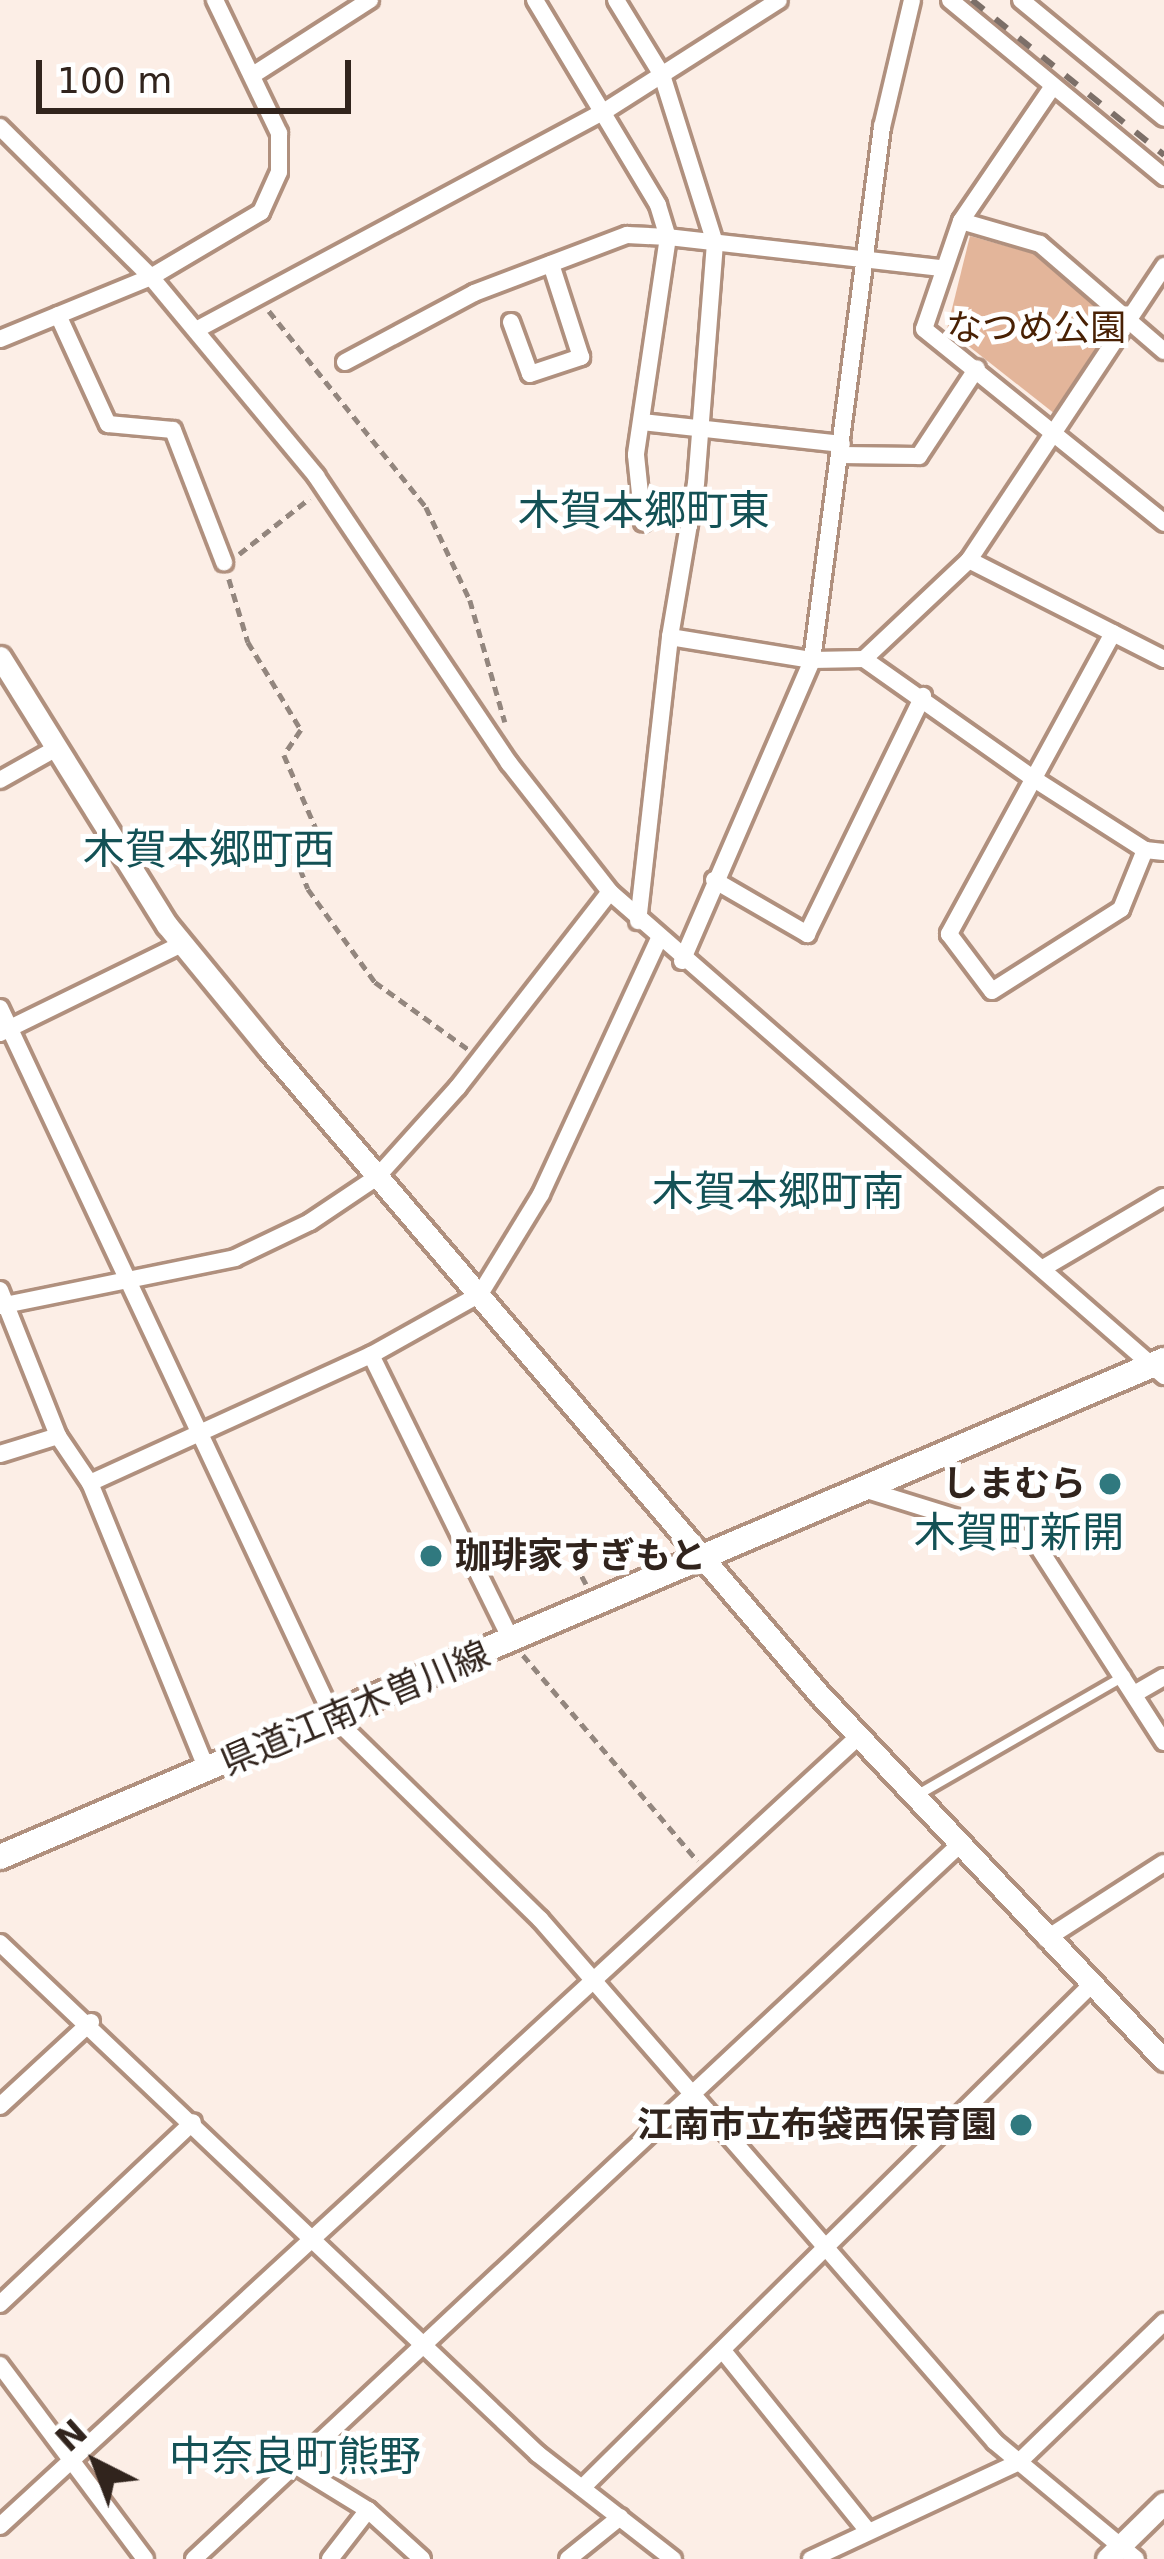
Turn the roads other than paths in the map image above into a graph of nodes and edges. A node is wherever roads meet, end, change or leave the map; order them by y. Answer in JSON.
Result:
{"nodes":[{"id":1,"x":215,"y":0,"type":"edge"},
{"id":2,"x":370,"y":0,"type":"edge"},
{"id":3,"x":535,"y":0,"type":"edge"},
{"id":4,"x":616,"y":0,"type":"edge"},
{"id":5,"x":779,"y":0,"type":"edge"},
{"id":6,"x":912,"y":0,"type":"edge"},
{"id":7,"x":950,"y":0,"type":"edge"},
{"id":8,"x":1021,"y":0,"type":"edge"},
{"id":9,"x":253,"y":75,"type":"junction"},
{"id":10,"x":662,"y":75,"type":"junction"},
{"id":11,"x":1053,"y":86,"type":"junction"},
{"id":12,"x":605,"y":111,"type":"junction"},
{"id":13,"x":1164,"y":118,"type":"edge"},
{"id":14,"x":0,"y":127,"type":"edge"},
{"id":15,"x":1164,"y":178,"type":"edge"},
{"id":16,"x":961,"y":221,"type":"junction"},
{"id":17,"x":668,"y":237,"type":"junction"},
{"id":18,"x":715,"y":243,"type":"junction"},
{"id":19,"x":866,"y":255,"type":"junction"},
{"id":20,"x":551,"y":264,"type":"junction"},
{"id":21,"x":1164,"y":266,"type":"edge"},
{"id":22,"x":942,"y":268,"type":"junction"},
{"id":23,"x":151,"y":277,"type":"junction"},
{"id":24,"x":58,"y":315,"type":"junction"},
{"id":25,"x":512,"y":322,"type":"dead end"},
{"id":26,"x":1129,"y":322,"type":"junction"},
{"id":27,"x":196,"y":330,"type":"junction"},
{"id":28,"x":0,"y":339,"type":"edge"},
{"id":29,"x":1164,"y":351,"type":"edge"},
{"id":30,"x":345,"y":362,"type":"dead end"},
{"id":31,"x":977,"y":368,"type":"junction"},
{"id":32,"x":641,"y":422,"type":"junction"},
{"id":33,"x":700,"y":428,"type":"junction"},
{"id":34,"x":1058,"y":431,"type":"junction"},
{"id":35,"x":842,"y":450,"type":"junction"},
{"id":36,"x":643,"y":523,"type":"dead end"},
{"id":37,"x":1164,"y":523,"type":"edge"},
{"id":38,"x":969,"y":560,"type":"junction"},
{"id":39,"x":224,"y":562,"type":"road end"},
{"id":40,"x":1112,"y":633,"type":"junction"},
{"id":41,"x":670,"y":637,"type":"junction"},
{"id":42,"x":0,"y":657,"type":"edge"},
{"id":43,"x":864,"y":659,"type":"junction"},
{"id":44,"x":1164,"y":659,"type":"edge"},
{"id":45,"x":812,"y":660,"type":"junction"},
{"id":46,"x":923,"y":696,"type":"junction"},
{"id":47,"x":55,"y":749,"type":"junction"},
{"id":48,"x":1031,"y":777,"type":"junction"},
{"id":49,"x":0,"y":780,"type":"edge"},
{"id":50,"x":1144,"y":850,"type":"junction"},
{"id":51,"x":1164,"y":852,"type":"edge"},
{"id":52,"x":714,"y":880,"type":"junction"},
{"id":53,"x":610,"y":892,"type":"junction"},
{"id":54,"x":638,"y":921,"type":"junction"},
{"id":55,"x":659,"y":939,"type":"junction"},
{"id":56,"x":184,"y":943,"type":"junction"},
{"id":57,"x":682,"y":961,"type":"junction"},
{"id":58,"x":0,"y":1008,"type":"edge"},
{"id":59,"x":5,"y":1030,"type":"edge"},
{"id":60,"x":377,"y":1177,"type":"junction"},
{"id":61,"x":1164,"y":1197,"type":"edge"},
{"id":62,"x":1046,"y":1267,"type":"junction"},
{"id":63,"x":122,"y":1279,"type":"junction"},
{"id":64,"x":480,"y":1294,"type":"junction"},
{"id":65,"x":2,"y":1300,"type":"edge"},
{"id":66,"x":371,"y":1355,"type":"junction"},
{"id":67,"x":1160,"y":1367,"type":"edge"},
{"id":68,"x":58,"y":1436,"type":"junction"},
{"id":69,"x":203,"y":1436,"type":"junction"},
{"id":70,"x":0,"y":1454,"type":"edge"},
{"id":71,"x":91,"y":1483,"type":"junction"},
{"id":72,"x":870,"y":1491,"type":"junction"},
{"id":73,"x":709,"y":1557,"type":"junction"},
{"id":74,"x":512,"y":1641,"type":"junction"},
{"id":75,"x":1125,"y":1676,"type":"junction"},
{"id":76,"x":1164,"y":1677,"type":"edge"},
{"id":77,"x":1136,"y":1693,"type":"junction"},
{"id":78,"x":333,"y":1717,"type":"junction"},
{"id":79,"x":858,"y":1737,"type":"junction"},
{"id":80,"x":1164,"y":1742,"type":"edge"},
{"id":81,"x":207,"y":1770,"type":"junction"},
{"id":82,"x":912,"y":1797,"type":"junction"},
{"id":83,"x":958,"y":1846,"type":"junction"},
{"id":84,"x":0,"y":1857,"type":"edge"},
{"id":85,"x":1164,"y":1864,"type":"edge"},
{"id":86,"x":1046,"y":1940,"type":"junction"},
{"id":87,"x":0,"y":1943,"type":"edge"},
{"id":88,"x":592,"y":1979,"type":"junction"},
{"id":89,"x":1090,"y":1987,"type":"junction"},
{"id":90,"x":91,"y":2022,"type":"junction"},
{"id":91,"x":1164,"y":2060,"type":"edge"},
{"id":92,"x":690,"y":2092,"type":"junction"},
{"id":93,"x":0,"y":2106,"type":"edge"},
{"id":94,"x":193,"y":2122,"type":"junction"},
{"id":95,"x":312,"y":2237,"type":"junction"},
{"id":96,"x":826,"y":2253,"type":"junction"},
{"id":97,"x":0,"y":2304,"type":"edge"},
{"id":98,"x":1164,"y":2323,"type":"edge"},
{"id":99,"x":421,"y":2343,"type":"junction"},
{"id":100,"x":724,"y":2353,"type":"junction"},
{"id":101,"x":0,"y":2365,"type":"edge"},
{"id":102,"x":71,"y":2461,"type":"junction"},
{"id":103,"x":1019,"y":2462,"type":"junction"},
{"id":104,"x":298,"y":2468,"type":"junction"},
{"id":105,"x":582,"y":2488,"type":"junction"},
{"id":106,"x":1164,"y":2503,"type":"edge"},
{"id":107,"x":368,"y":2510,"type":"junction"},
{"id":108,"x":620,"y":2517,"type":"junction"},
{"id":109,"x":0,"y":2526,"type":"edge"},
{"id":110,"x":868,"y":2530,"type":"junction"},
{"id":111,"x":1122,"y":2554,"type":"edge"},
{"id":112,"x":146,"y":2559,"type":"edge"},
{"id":113,"x":194,"y":2559,"type":"edge"},
{"id":114,"x":330,"y":2559,"type":"edge"},
{"id":115,"x":422,"y":2559,"type":"edge"},
{"id":116,"x":568,"y":2559,"type":"edge"},
{"id":117,"x":673,"y":2559,"type":"edge"},
{"id":118,"x":812,"y":2559,"type":"edge"}],
"edges":[{"from":1,"to":9,"type":"street"},
{"from":2,"to":9,"type":"street"},
{"from":3,"to":12,"type":"street"},
{"from":4,"to":10,"type":"street"},
{"from":5,"to":10,"type":"street"},
{"from":6,"to":19,"type":"street"},
{"from":7,"to":11,"type":"street"},
{"from":8,"to":13,"type":"street"},
{"from":9,"to":23,"type":"street"},
{"from":10,"to":12,"type":"street"},
{"from":10,"to":18,"type":"street"},
{"from":11,"to":15,"type":"street"},
{"from":11,"to":16,"type":"street"},
{"from":12,"to":17,"type":"street"},
{"from":12,"to":27,"type":"street"},
{"from":14,"to":23,"type":"street"},
{"from":16,"to":22,"type":"street"},
{"from":16,"to":26,"type":"street"},
{"from":17,"to":18,"type":"street"},
{"from":17,"to":20,"type":"street"},
{"from":17,"to":32,"type":"street"},
{"from":18,"to":19,"type":"street"},
{"from":18,"to":33,"type":"street"},
{"from":19,"to":22,"type":"street"},
{"from":19,"to":35,"type":"street"},
{"from":20,"to":25,"type":"street"},
{"from":20,"to":30,"type":"street"},
{"from":21,"to":26,"type":"street"},
{"from":22,"to":31,"type":"street"},
{"from":23,"to":24,"type":"street"},
{"from":23,"to":27,"type":"street"},
{"from":24,"to":28,"type":"street"},
{"from":24,"to":39,"type":"street"},
{"from":26,"to":29,"type":"street"},
{"from":26,"to":34,"type":"street"},
{"from":27,"to":53,"type":"street"},
{"from":31,"to":34,"type":"street"},
{"from":31,"to":35,"type":"street"},
{"from":32,"to":33,"type":"street"},
{"from":32,"to":36,"type":"street"},
{"from":33,"to":35,"type":"street"},
{"from":33,"to":41,"type":"street"},
{"from":34,"to":37,"type":"street"},
{"from":34,"to":38,"type":"street"},
{"from":35,"to":45,"type":"street"},
{"from":38,"to":40,"type":"street"},
{"from":38,"to":43,"type":"street"},
{"from":40,"to":44,"type":"street"},
{"from":40,"to":48,"type":"street"},
{"from":41,"to":45,"type":"street"},
{"from":41,"to":54,"type":"street"},
{"from":42,"to":47,"type":"street"},
{"from":43,"to":45,"type":"street"},
{"from":43,"to":46,"type":"street"},
{"from":45,"to":52,"type":"street"},
{"from":46,"to":48,"type":"street"},
{"from":46,"to":52,"type":"street"},
{"from":47,"to":49,"type":"street"},
{"from":47,"to":56,"type":"street"},
{"from":48,"to":50,"type":"street"},
{"from":48,"to":50,"type":"street"},
{"from":50,"to":51,"type":"street"},
{"from":52,"to":57,"type":"street"},
{"from":53,"to":54,"type":"street"},
{"from":53,"to":60,"type":"street"},
{"from":54,"to":55,"type":"street"},
{"from":55,"to":57,"type":"street"},
{"from":55,"to":64,"type":"street"},
{"from":56,"to":59,"type":"street"},
{"from":56,"to":60,"type":"street"},
{"from":57,"to":62,"type":"street"},
{"from":58,"to":59,"type":"street"},
{"from":59,"to":63,"type":"street"},
{"from":60,"to":63,"type":"street"},
{"from":60,"to":64,"type":"street"},
{"from":61,"to":62,"type":"street"},
{"from":62,"to":67,"type":"street"},
{"from":63,"to":65,"type":"street"},
{"from":63,"to":69,"type":"street"},
{"from":64,"to":66,"type":"street"},
{"from":64,"to":73,"type":"street"},
{"from":65,"to":68,"type":"street"},
{"from":66,"to":69,"type":"street"},
{"from":66,"to":74,"type":"street"},
{"from":67,"to":72,"type":"main road","name":"県道江南木曽川線"},
{"from":68,"to":70,"type":"street"},
{"from":68,"to":71,"type":"street"},
{"from":69,"to":71,"type":"street"},
{"from":69,"to":78,"type":"street"},
{"from":71,"to":81,"type":"street"},
{"from":72,"to":73,"type":"main road","name":"県道江南木曽川線"},
{"from":72,"to":75,"type":"street"},
{"from":73,"to":74,"type":"main road","name":"県道江南木曽川線"},
{"from":73,"to":79,"type":"street"},
{"from":74,"to":78,"type":"main road","name":"県道江南木曽川線"},
{"from":75,"to":77,"type":"street"},
{"from":75,"to":82,"type":"lane"},
{"from":76,"to":77,"type":"street"},
{"from":77,"to":80,"type":"street"},
{"from":78,"to":81,"type":"main road","name":"県道江南木曽川線"},
{"from":78,"to":88,"type":"street"},
{"from":79,"to":82,"type":"street"},
{"from":79,"to":88,"type":"street"},
{"from":81,"to":84,"type":"main road","name":"県道江南木曽川線"},
{"from":82,"to":83,"type":"street"},
{"from":83,"to":86,"type":"street"},
{"from":83,"to":92,"type":"street"},
{"from":85,"to":86,"type":"street"},
{"from":86,"to":89,"type":"street"},
{"from":87,"to":90,"type":"street"},
{"from":88,"to":92,"type":"street"},
{"from":88,"to":95,"type":"street"},
{"from":89,"to":91,"type":"street"},
{"from":89,"to":96,"type":"street"},
{"from":90,"to":93,"type":"street"},
{"from":90,"to":94,"type":"street"},
{"from":92,"to":96,"type":"street"},
{"from":92,"to":99,"type":"street"},
{"from":94,"to":95,"type":"street"},
{"from":94,"to":97,"type":"street"},
{"from":95,"to":99,"type":"street"},
{"from":95,"to":102,"type":"street"},
{"from":96,"to":100,"type":"street"},
{"from":96,"to":103,"type":"street"},
{"from":98,"to":103,"type":"street"},
{"from":99,"to":104,"type":"street"},
{"from":99,"to":105,"type":"street"},
{"from":100,"to":105,"type":"street"},
{"from":100,"to":110,"type":"street"},
{"from":101,"to":102,"type":"street"},
{"from":102,"to":109,"type":"street"},
{"from":102,"to":112,"type":"street"},
{"from":103,"to":110,"type":"street"},
{"from":103,"to":111,"type":"street"},
{"from":104,"to":107,"type":"street"},
{"from":104,"to":113,"type":"street"},
{"from":105,"to":108,"type":"street"},
{"from":106,"to":111,"type":"street"},
{"from":107,"to":114,"type":"street"},
{"from":107,"to":115,"type":"street"},
{"from":108,"to":116,"type":"street"},
{"from":108,"to":117,"type":"street"},
{"from":110,"to":118,"type":"street"}]}
